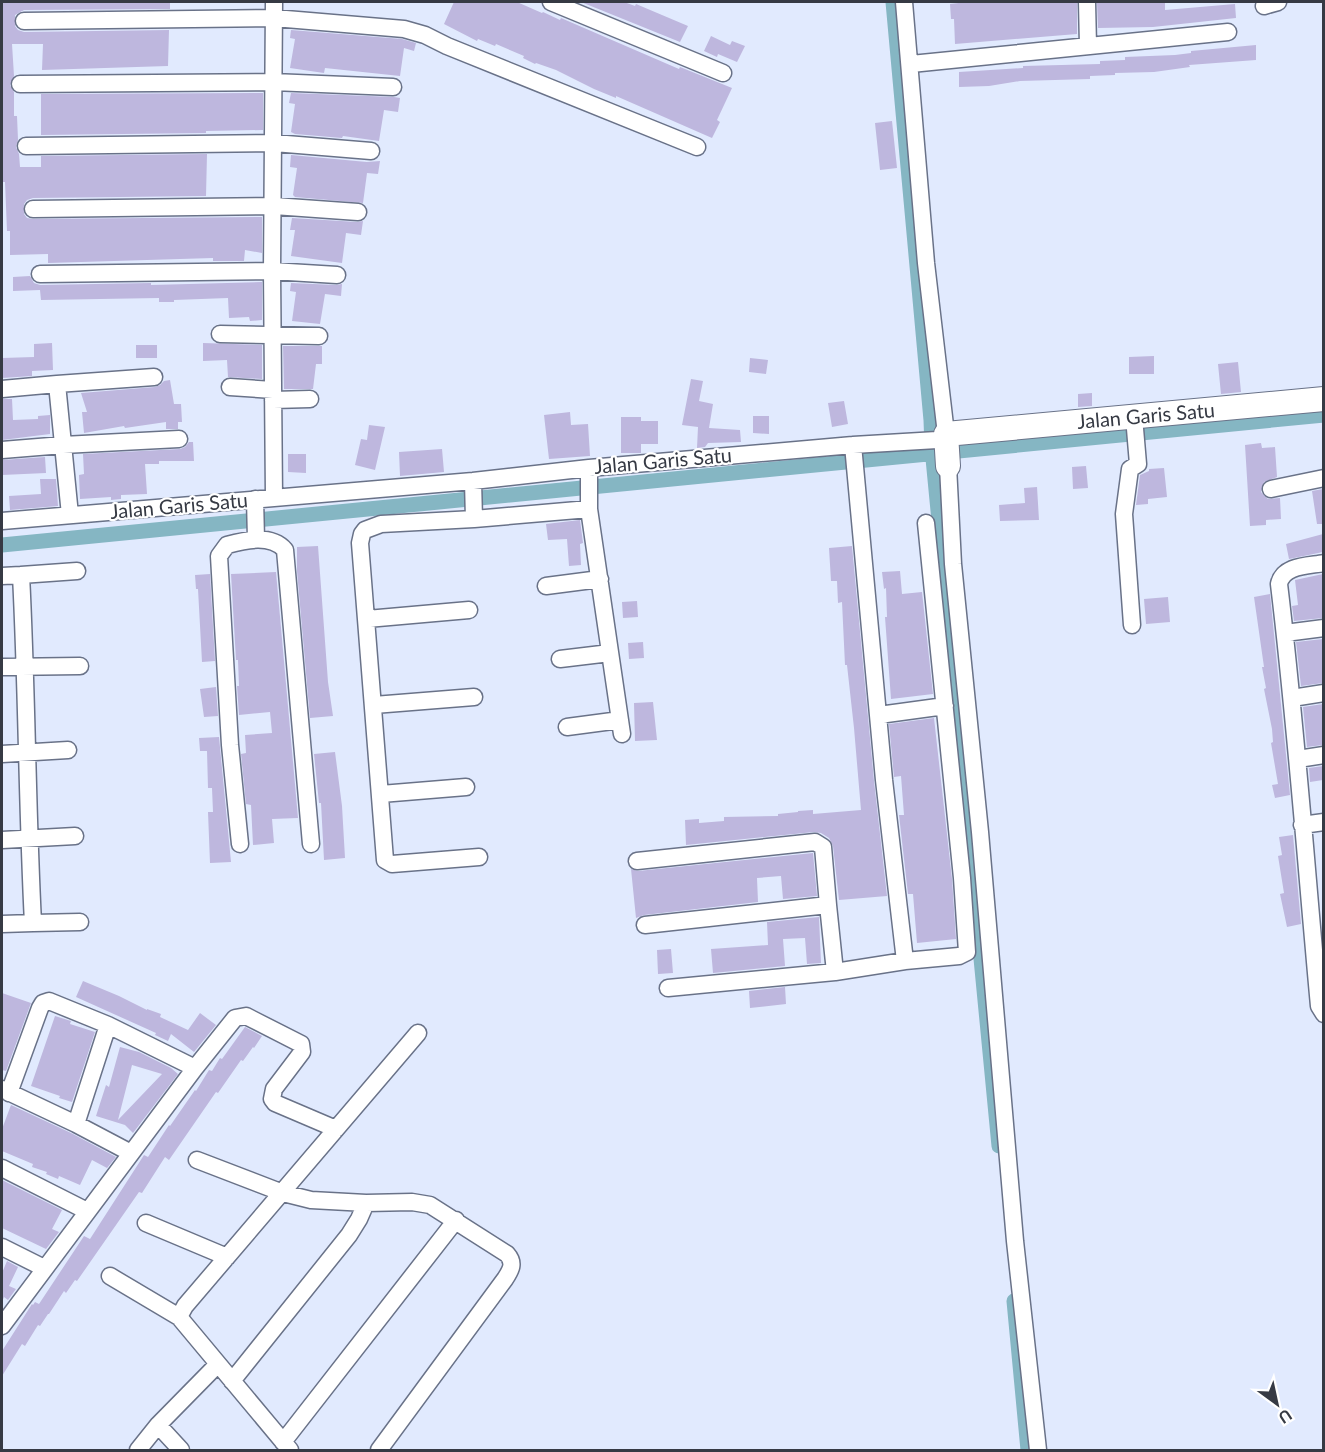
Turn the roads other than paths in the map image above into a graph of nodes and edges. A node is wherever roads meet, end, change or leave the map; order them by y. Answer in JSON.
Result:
{"nodes":[{"id":1,"x":551,"y":2,"type":"edge"},
{"id":2,"x":904,"y":2,"type":"edge"},
{"id":3,"x":1087,"y":2,"type":"edge"},
{"id":4,"x":274,"y":10,"type":"edge"},
{"id":5,"x":24,"y":21,"type":"dead end"},
{"id":6,"x":1228,"y":32,"type":"dead end"},
{"id":7,"x":1088,"y":46,"type":"junction"},
{"id":8,"x":911,"y":64,"type":"junction"},
{"id":9,"x":723,"y":73,"type":"dead end"},
{"id":10,"x":273,"y":82,"type":"junction"},
{"id":11,"x":20,"y":84,"type":"dead end"},
{"id":12,"x":393,"y":87,"type":"dead end"},
{"id":13,"x":274,"y":143,"type":"junction"},
{"id":14,"x":26,"y":146,"type":"dead end"},
{"id":15,"x":697,"y":147,"type":"dead end"},
{"id":16,"x":372,"y":151,"type":"dead end"},
{"id":17,"x":274,"y":206,"type":"junction"},
{"id":18,"x":33,"y":209,"type":"dead end"},
{"id":19,"x":358,"y":212,"type":"dead end"},
{"id":20,"x":272,"y":271,"type":"junction"},
{"id":21,"x":40,"y":274,"type":"dead end"},
{"id":22,"x":337,"y":275,"type":"dead end"},
{"id":23,"x":220,"y":334,"type":"dead end"},
{"id":24,"x":273,"y":335,"type":"junction"},
{"id":25,"x":319,"y":336,"type":"dead end"},
{"id":26,"x":154,"y":377,"type":"dead end"},
{"id":27,"x":57,"y":384,"type":"junction"},
{"id":28,"x":230,"y":387,"type":"dead end"},
{"id":29,"x":2,"y":389,"type":"edge"},
{"id":30,"x":273,"y":395,"type":"junction"},
{"id":31,"x":310,"y":399,"type":"dead end"},
{"id":32,"x":1323,"y":399,"type":"edge"},
{"id":33,"x":1134,"y":417,"type":"junction"},
{"id":34,"x":179,"y":439,"type":"dead end"},
{"id":35,"x":939,"y":439,"type":"junction"},
{"id":36,"x":63,"y":445,"type":"junction"},
{"id":37,"x":853,"y":449,"type":"junction"},
{"id":38,"x":2,"y":450,"type":"edge"},
{"id":39,"x":948,"y":466,"type":"joint"},
{"id":40,"x":589,"y":472,"type":"junction"},
{"id":41,"x":1323,"y":478,"type":"edge"},
{"id":42,"x":472,"y":484,"type":"junction"},
{"id":43,"x":1271,"y":489,"type":"dead end"},
{"id":44,"x":274,"y":498,"type":"junction"},
{"id":45,"x":255,"y":502,"type":"junction"},
{"id":46,"x":590,"y":505,"type":"junction"},
{"id":47,"x":70,"y":515,"type":"junction"},
{"id":48,"x":474,"y":515,"type":"junction"},
{"id":49,"x":2,"y":521,"type":"edge"},
{"id":50,"x":926,"y":523,"type":"dead end"},
{"id":51,"x":256,"y":534,"type":"junction"},
{"id":52,"x":1323,"y":563,"type":"edge"},
{"id":53,"x":77,"y":571,"type":"dead end"},
{"id":54,"x":21,"y":575,"type":"junction"},
{"id":55,"x":2,"y":576,"type":"edge"},
{"id":56,"x":600,"y":579,"type":"junction"},
{"id":57,"x":546,"y":586,"type":"dead end"},
{"id":58,"x":469,"y":610,"type":"dead end"},
{"id":59,"x":368,"y":619,"type":"junction"},
{"id":60,"x":1132,"y":625,"type":"dead end"},
{"id":61,"x":1323,"y":628,"type":"edge"},
{"id":62,"x":1285,"y":633,"type":"junction"},
{"id":63,"x":610,"y":653,"type":"junction"},
{"id":64,"x":560,"y":659,"type":"dead end"},
{"id":65,"x":80,"y":666,"type":"dead end"},
{"id":66,"x":2,"y":667,"type":"edge"},
{"id":67,"x":26,"y":667,"type":"junction"},
{"id":68,"x":1323,"y":693,"type":"edge"},
{"id":69,"x":474,"y":698,"type":"dead end"},
{"id":70,"x":1292,"y":698,"type":"junction"},
{"id":71,"x":374,"y":705,"type":"junction"},
{"id":72,"x":945,"y":706,"type":"junction"},
{"id":73,"x":879,"y":715,"type":"junction"},
{"id":74,"x":567,"y":727,"type":"dead end"},
{"id":75,"x":68,"y":750,"type":"dead end"},
{"id":76,"x":28,"y":753,"type":"junction"},
{"id":77,"x":2,"y":754,"type":"edge"},
{"id":78,"x":1323,"y":755,"type":"edge"},
{"id":79,"x":1298,"y":759,"type":"junction"},
{"id":80,"x":466,"y":787,"type":"dead end"},
{"id":81,"x":381,"y":794,"type":"junction"},
{"id":82,"x":1323,"y":822,"type":"edge"},
{"id":83,"x":1302,"y":825,"type":"junction"},
{"id":84,"x":75,"y":836,"type":"dead end"},
{"id":85,"x":28,"y":837,"type":"junction"},
{"id":86,"x":2,"y":840,"type":"edge"},
{"id":87,"x":240,"y":844,"type":"dead end"},
{"id":88,"x":310,"y":844,"type":"dead end"},
{"id":89,"x":478,"y":857,"type":"dead end"},
{"id":90,"x":637,"y":861,"type":"dead end"},
{"id":91,"x":1316,"y":887,"type":"edge"},
{"id":92,"x":828,"y":905,"type":"junction"},
{"id":93,"x":80,"y":922,"type":"dead end"},
{"id":94,"x":33,"y":923,"type":"junction"},
{"id":95,"x":2,"y":924,"type":"edge"},
{"id":96,"x":645,"y":925,"type":"dead end"},
{"id":97,"x":1319,"y":949,"type":"edge"},
{"id":98,"x":905,"y":961,"type":"junction"},
{"id":99,"x":835,"y":972,"type":"junction"},
{"id":100,"x":668,"y":987,"type":"dead end"},
{"id":101,"x":1323,"y":1014,"type":"edge"},
{"id":102,"x":108,"y":1026,"type":"junction"},
{"id":103,"x":418,"y":1033,"type":"dead end"},
{"id":104,"x":195,"y":1068,"type":"junction"},
{"id":105,"x":5,"y":1091,"type":"edge"},
{"id":106,"x":76,"y":1124,"type":"junction"},
{"id":107,"x":336,"y":1129,"type":"junction"},
{"id":108,"x":131,"y":1153,"type":"junction"},
{"id":109,"x":197,"y":1160,"type":"dead end"},
{"id":110,"x":2,"y":1168,"type":"edge"},
{"id":111,"x":283,"y":1193,"type":"junction"},
{"id":112,"x":366,"y":1203,"type":"junction"},
{"id":113,"x":87,"y":1212,"type":"junction"},
{"id":114,"x":456,"y":1220,"type":"junction"},
{"id":115,"x":146,"y":1223,"type":"dead end"},
{"id":116,"x":2,"y":1247,"type":"edge"},
{"id":117,"x":227,"y":1257,"type":"junction"},
{"id":118,"x":44,"y":1268,"type":"junction"},
{"id":119,"x":110,"y":1276,"type":"dead end"},
{"id":120,"x":179,"y":1317,"type":"junction"},
{"id":121,"x":2,"y":1325,"type":"edge"},
{"id":122,"x":217,"y":1365,"type":"junction"},
{"id":123,"x":232,"y":1381,"type":"junction"},
{"id":124,"x":158,"y":1425,"type":"junction"},
{"id":125,"x":287,"y":1446,"type":"edge"},
{"id":126,"x":138,"y":1450,"type":"edge"},
{"id":127,"x":181,"y":1450,"type":"edge"},
{"id":128,"x":379,"y":1450,"type":"edge"},
{"id":129,"x":1038,"y":1450,"type":"edge"}],
"edges":[{"from":1,"to":9,"type":"street"},
{"from":2,"to":8,"type":"street"},
{"from":3,"to":7,"type":"street"},
{"from":4,"to":5,"type":"street"},
{"from":4,"to":10,"type":"street"},
{"from":4,"to":15,"type":"street"},
{"from":6,"to":7,"type":"street"},
{"from":7,"to":8,"type":"street"},
{"from":8,"to":35,"type":"street"},
{"from":10,"to":11,"type":"street"},
{"from":10,"to":12,"type":"street"},
{"from":10,"to":13,"type":"street"},
{"from":13,"to":14,"type":"street"},
{"from":13,"to":16,"type":"street"},
{"from":13,"to":17,"type":"street"},
{"from":17,"to":18,"type":"street"},
{"from":17,"to":19,"type":"street"},
{"from":17,"to":20,"type":"street"},
{"from":20,"to":21,"type":"street"},
{"from":20,"to":22,"type":"street"},
{"from":20,"to":24,"type":"street"},
{"from":23,"to":24,"type":"street"},
{"from":24,"to":25,"type":"street"},
{"from":24,"to":30,"type":"street"},
{"from":26,"to":27,"type":"street"},
{"from":27,"to":29,"type":"street"},
{"from":27,"to":36,"type":"street"},
{"from":28,"to":30,"type":"street"},
{"from":30,"to":31,"type":"street"},
{"from":30,"to":44,"type":"street"},
{"from":32,"to":33,"type":"street","name":"Jalan Garis Satu"},
{"from":33,"to":35,"type":"street","name":"Jalan Garis Satu"},
{"from":33,"to":60,"type":"street"},
{"from":34,"to":36,"type":"street"},
{"from":35,"to":37,"type":"street","name":"Jalan Garis Satu"},
{"from":35,"to":39,"type":"street"},
{"from":36,"to":38,"type":"street"},
{"from":36,"to":47,"type":"street"},
{"from":37,"to":40,"type":"street","name":"Jalan Garis Satu"},
{"from":37,"to":73,"type":"street"},
{"from":39,"to":129,"type":"street"},
{"from":40,"to":42,"type":"street","name":"Jalan Garis Satu"},
{"from":40,"to":46,"type":"street"},
{"from":41,"to":43,"type":"street"},
{"from":42,"to":44,"type":"street","name":"Jalan Garis Satu"},
{"from":42,"to":48,"type":"street"},
{"from":44,"to":45,"type":"street","name":"Jalan Garis Satu"},
{"from":45,"to":47,"type":"street","name":"Jalan Garis Satu"},
{"from":45,"to":51,"type":"street"},
{"from":46,"to":48,"type":"street"},
{"from":46,"to":56,"type":"street"},
{"from":47,"to":49,"type":"street","name":"Jalan Garis Satu"},
{"from":48,"to":59,"type":"street"},
{"from":50,"to":72,"type":"street"},
{"from":51,"to":87,"type":"street"},
{"from":51,"to":88,"type":"street"},
{"from":52,"to":62,"type":"street"},
{"from":53,"to":54,"type":"street"},
{"from":54,"to":55,"type":"street"},
{"from":54,"to":67,"type":"street"},
{"from":56,"to":57,"type":"street"},
{"from":56,"to":63,"type":"street"},
{"from":58,"to":59,"type":"street"},
{"from":59,"to":71,"type":"street"},
{"from":61,"to":62,"type":"street"},
{"from":62,"to":70,"type":"street"},
{"from":63,"to":64,"type":"street"},
{"from":63,"to":74,"type":"street"},
{"from":65,"to":67,"type":"street"},
{"from":66,"to":67,"type":"street"},
{"from":67,"to":76,"type":"street"},
{"from":68,"to":70,"type":"street"},
{"from":69,"to":71,"type":"street"},
{"from":70,"to":79,"type":"street"},
{"from":71,"to":81,"type":"street"},
{"from":72,"to":73,"type":"street"},
{"from":72,"to":98,"type":"street"},
{"from":73,"to":98,"type":"street"},
{"from":75,"to":76,"type":"street"},
{"from":76,"to":77,"type":"street"},
{"from":76,"to":85,"type":"street"},
{"from":78,"to":79,"type":"street"},
{"from":79,"to":83,"type":"street"},
{"from":80,"to":81,"type":"street"},
{"from":81,"to":89,"type":"street"},
{"from":82,"to":83,"type":"street"},
{"from":83,"to":91,"type":"street"},
{"from":84,"to":85,"type":"street"},
{"from":85,"to":86,"type":"street"},
{"from":85,"to":94,"type":"street"},
{"from":90,"to":92,"type":"street"},
{"from":91,"to":97,"type":"street"},
{"from":92,"to":96,"type":"street"},
{"from":92,"to":99,"type":"street"},
{"from":93,"to":94,"type":"street"},
{"from":94,"to":95,"type":"street"},
{"from":97,"to":101,"type":"street"},
{"from":98,"to":99,"type":"street"},
{"from":99,"to":100,"type":"street"},
{"from":102,"to":104,"type":"street"},
{"from":102,"to":105,"type":"street"},
{"from":102,"to":106,"type":"street"},
{"from":103,"to":107,"type":"street"},
{"from":104,"to":107,"type":"street"},
{"from":104,"to":108,"type":"street"},
{"from":105,"to":106,"type":"street"},
{"from":106,"to":108,"type":"street"},
{"from":107,"to":111,"type":"street"},
{"from":108,"to":113,"type":"street"},
{"from":109,"to":111,"type":"street"},
{"from":110,"to":113,"type":"street"},
{"from":111,"to":112,"type":"street"},
{"from":111,"to":117,"type":"street"},
{"from":112,"to":114,"type":"street"},
{"from":112,"to":123,"type":"street"},
{"from":113,"to":118,"type":"street"},
{"from":114,"to":125,"type":"street"},
{"from":114,"to":128,"type":"street"},
{"from":115,"to":117,"type":"street"},
{"from":116,"to":118,"type":"street"},
{"from":117,"to":120,"type":"street"},
{"from":118,"to":121,"type":"street"},
{"from":119,"to":120,"type":"street"},
{"from":120,"to":122,"type":"street"},
{"from":122,"to":123,"type":"street"},
{"from":122,"to":124,"type":"street"},
{"from":123,"to":125,"type":"street"},
{"from":124,"to":126,"type":"street"},
{"from":124,"to":127,"type":"street"}]}
